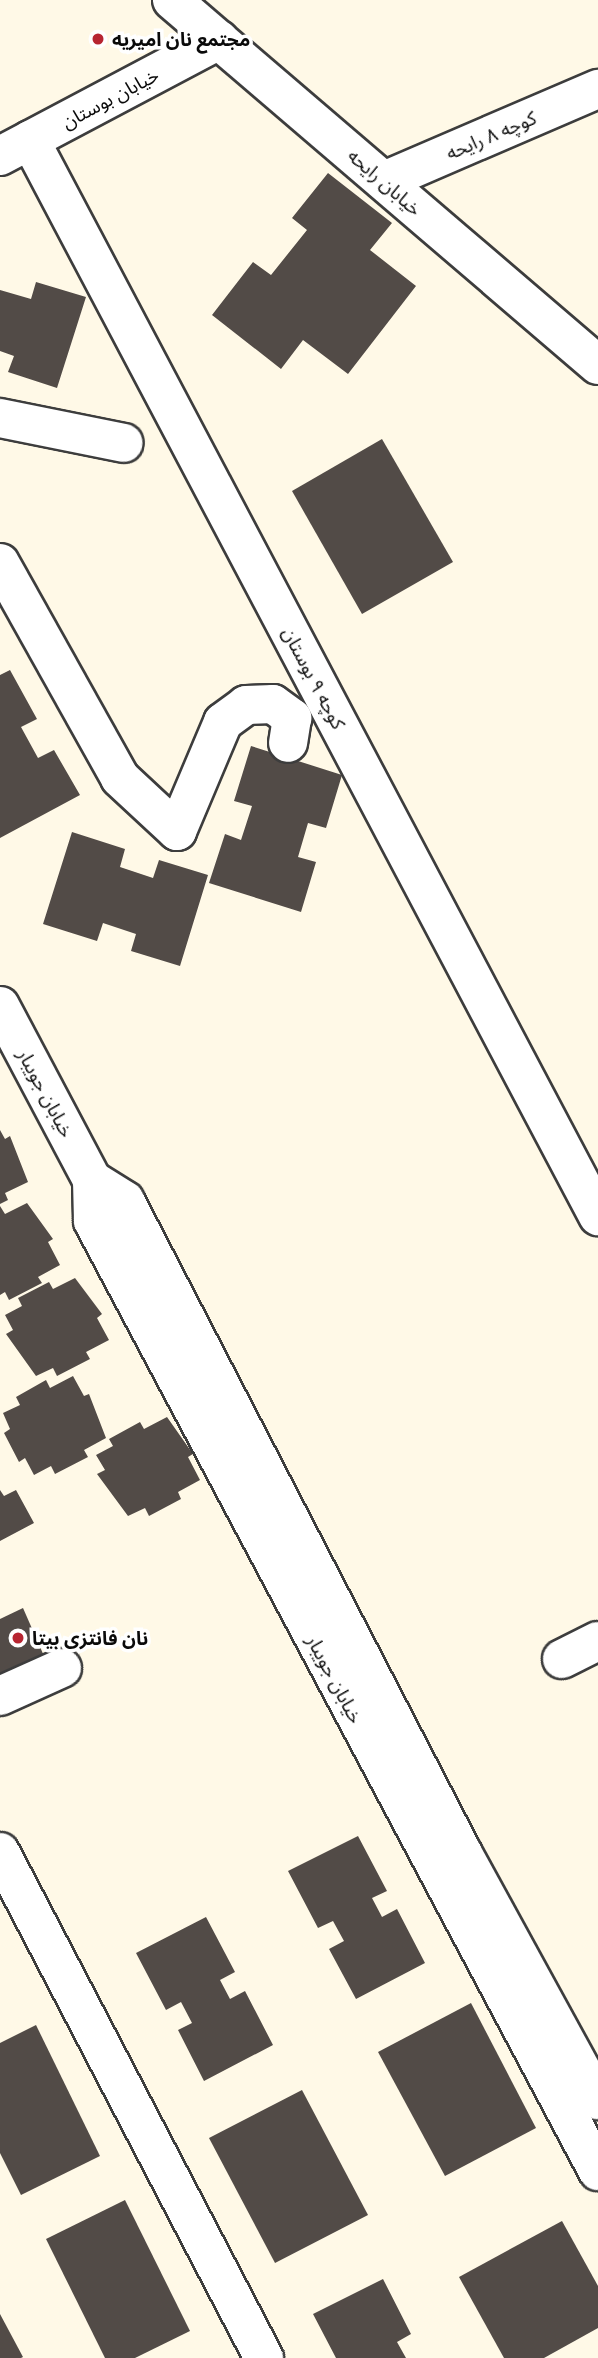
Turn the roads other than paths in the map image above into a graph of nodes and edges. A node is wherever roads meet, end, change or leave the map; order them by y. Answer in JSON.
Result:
{"nodes":[{"id":1,"x":172,"y":0,"type":"edge"},
{"id":2,"x":219,"y":40,"type":"junction"},
{"id":3,"x":598,"y":89,"type":"edge"},
{"id":4,"x":15,"y":148,"type":"edge"},
{"id":5,"x":384,"y":181,"type":"junction"},
{"id":6,"x":598,"y":365,"type":"edge"},
{"id":7,"x":0,"y":418,"type":"edge"},
{"id":8,"x":124,"y":443,"type":"dead end"},
{"id":9,"x":0,"y":563,"type":"edge"},
{"id":10,"x":14,"y":620,"type":"edge"},
{"id":11,"x":288,"y":743,"type":"dead end"},
{"id":12,"x":0,"y":1006,"type":"edge"},
{"id":13,"x":92,"y":1180,"type":"junction"},
{"id":14,"x":598,"y":1216,"type":"edge"},
{"id":15,"x":598,"y":1641,"type":"edge"},
{"id":16,"x":562,"y":1659,"type":"dead end"},
{"id":17,"x":62,"y":1668,"type":"dead end"},
{"id":18,"x":0,"y":1696,"type":"edge"},
{"id":19,"x":0,"y":1852,"type":"edge"},
{"id":20,"x":12,"y":1906,"type":"edge"},
{"id":21,"x":598,"y":2100,"type":"edge"},
{"id":22,"x":598,"y":2171,"type":"edge"},
{"id":23,"x":264,"y":2358,"type":"edge"}],
"edges":[{"from":1,"to":2,"type":"street","name":"خیابان رایحه"},
{"from":2,"to":4,"type":"street","name":"خیابان بوستان"},
{"from":2,"to":5,"type":"street","name":"خیابان رایحه"},
{"from":3,"to":5,"type":"street","name":"کوچه ۸ رایحه"},
{"from":4,"to":14,"type":"street","name":"کوچه ۹ بوستان"},
{"from":5,"to":6,"type":"street","name":"خیابان رایحه"},
{"from":7,"to":8,"type":"street"},
{"from":9,"to":10,"type":"street"},
{"from":10,"to":11,"type":"street"},
{"from":12,"to":13,"type":"street","name":"خیابان جویبار"},
{"from":13,"to":21,"type":"street","name":"خیابان جویبار"},
{"from":13,"to":22,"type":"street","name":"خیابان جویبار"},
{"from":15,"to":16,"type":"street"},
{"from":17,"to":18,"type":"street"},
{"from":19,"to":20,"type":"street"},
{"from":20,"to":23,"type":"street"}]}
